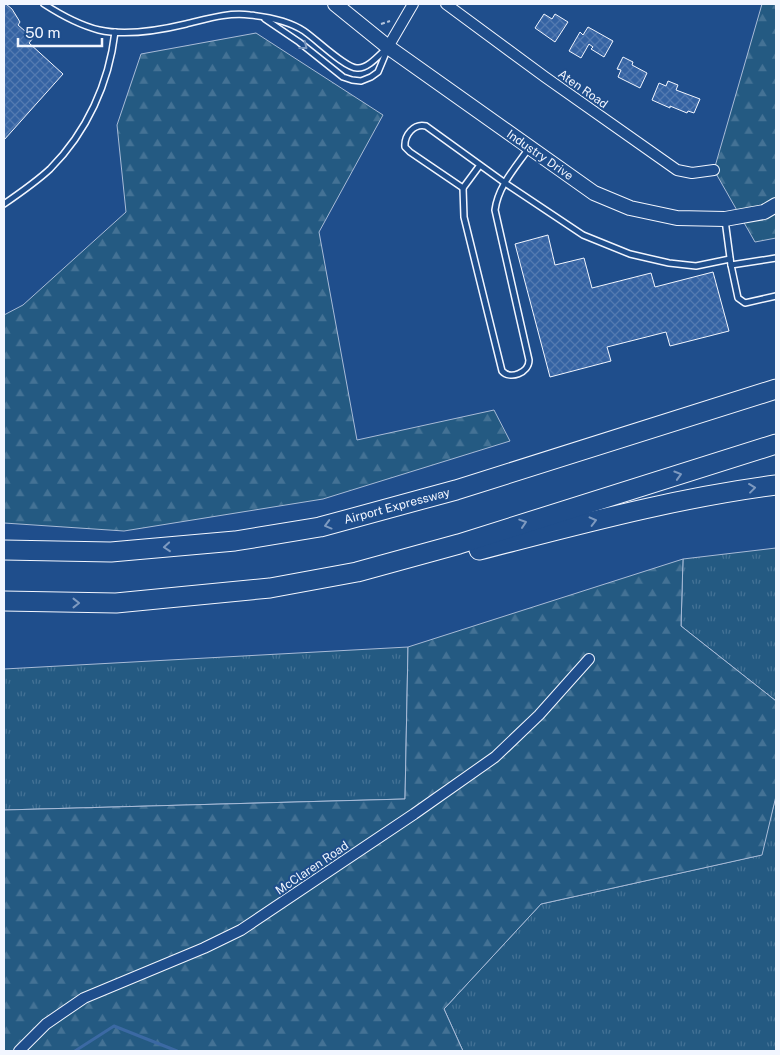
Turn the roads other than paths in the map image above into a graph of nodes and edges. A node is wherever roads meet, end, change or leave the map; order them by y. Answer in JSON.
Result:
{"nodes":[{"id":1,"x":44,"y":4,"type":"edge"},
{"id":2,"x":335,"y":4,"type":"edge"},
{"id":3,"x":413,"y":4,"type":"edge"},
{"id":4,"x":446,"y":4,"type":"edge"},
{"id":5,"x":264,"y":18,"type":"junction"},
{"id":6,"x":115,"y":32,"type":"junction"},
{"id":7,"x":388,"y":47,"type":"junction"},
{"id":8,"x":328,"y":50,"type":"junction"},
{"id":9,"x":321,"y":60,"type":"junction"},
{"id":10,"x":530,"y":147,"type":"junction"},
{"id":11,"x":480,"y":165,"type":"junction"},
{"id":12,"x":714,"y":170,"type":"dead end"},
{"id":13,"x":505,"y":183,"type":"junction"},
{"id":14,"x":463,"y":188,"type":"junction"},
{"id":15,"x":4,"y":204,"type":"edge"},
{"id":16,"x":776,"y":205,"type":"edge"},
{"id":17,"x":725,"y":219,"type":"junction"},
{"id":18,"x":776,"y":258,"type":"edge"},
{"id":19,"x":730,"y":259,"type":"junction"},
{"id":20,"x":731,"y":265,"type":"junction"},
{"id":21,"x":776,"y":296,"type":"edge"},
{"id":22,"x":776,"y":382,"type":"edge"},
{"id":23,"x":776,"y":389,"type":"edge"},
{"id":24,"x":776,"y":444,"type":"edge"},
{"id":25,"x":776,"y":485,"type":"edge"},
{"id":26,"x":456,"y":490,"type":"junction"},
{"id":27,"x":4,"y":550,"type":"edge"},
{"id":28,"x":4,"y":601,"type":"edge"},
{"id":29,"x":116,"y":603,"type":"junction"},
{"id":30,"x":589,"y":659,"type":"dead end"},
{"id":31,"x":19,"y":1051,"type":"edge"}],
"edges":[{"from":1,"to":6,"type":"lane"},
{"from":2,"to":7,"type":"street","name":"Industry Drive"},
{"from":3,"to":7,"type":"street"},
{"from":4,"to":12,"type":"street","name":"Aten Road"},
{"from":5,"to":6,"type":"lane"},
{"from":5,"to":8,"type":"lane"},
{"from":5,"to":9,"type":"lane","one_way":true},
{"from":6,"to":15,"type":"lane"},
{"from":7,"to":8,"type":"lane"},
{"from":7,"to":9,"type":"lane"},
{"from":7,"to":10,"type":"street","name":"Industry Drive"},
{"from":8,"to":9,"type":"lane"},
{"from":10,"to":13,"type":"lane"},
{"from":10,"to":17,"type":"street","name":"Industry Drive"},
{"from":11,"to":13,"type":"lane"},
{"from":11,"to":14,"type":"lane"},
{"from":11,"to":14,"type":"lane"},
{"from":13,"to":14,"type":"lane"},
{"from":13,"to":19,"type":"lane"},
{"from":16,"to":17,"type":"street","name":"Industry Drive"},
{"from":17,"to":19,"type":"lane"},
{"from":18,"to":20,"type":"lane"},
{"from":19,"to":20,"type":"lane"},
{"from":20,"to":21,"type":"lane"},
{"from":22,"to":26,"type":"highway"},
{"from":23,"to":26,"type":"highway","name":"Airport Expressway"},
{"from":29,"to":24,"type":"highway","one_way":true},
{"from":29,"to":25,"type":"highway","one_way":true},
{"from":26,"to":27,"type":"highway","name":"Airport Expressway","one_way":true},
{"from":28,"to":29,"type":"highway","one_way":true},
{"from":30,"to":31,"type":"street","name":"McClaren Road"}]}
